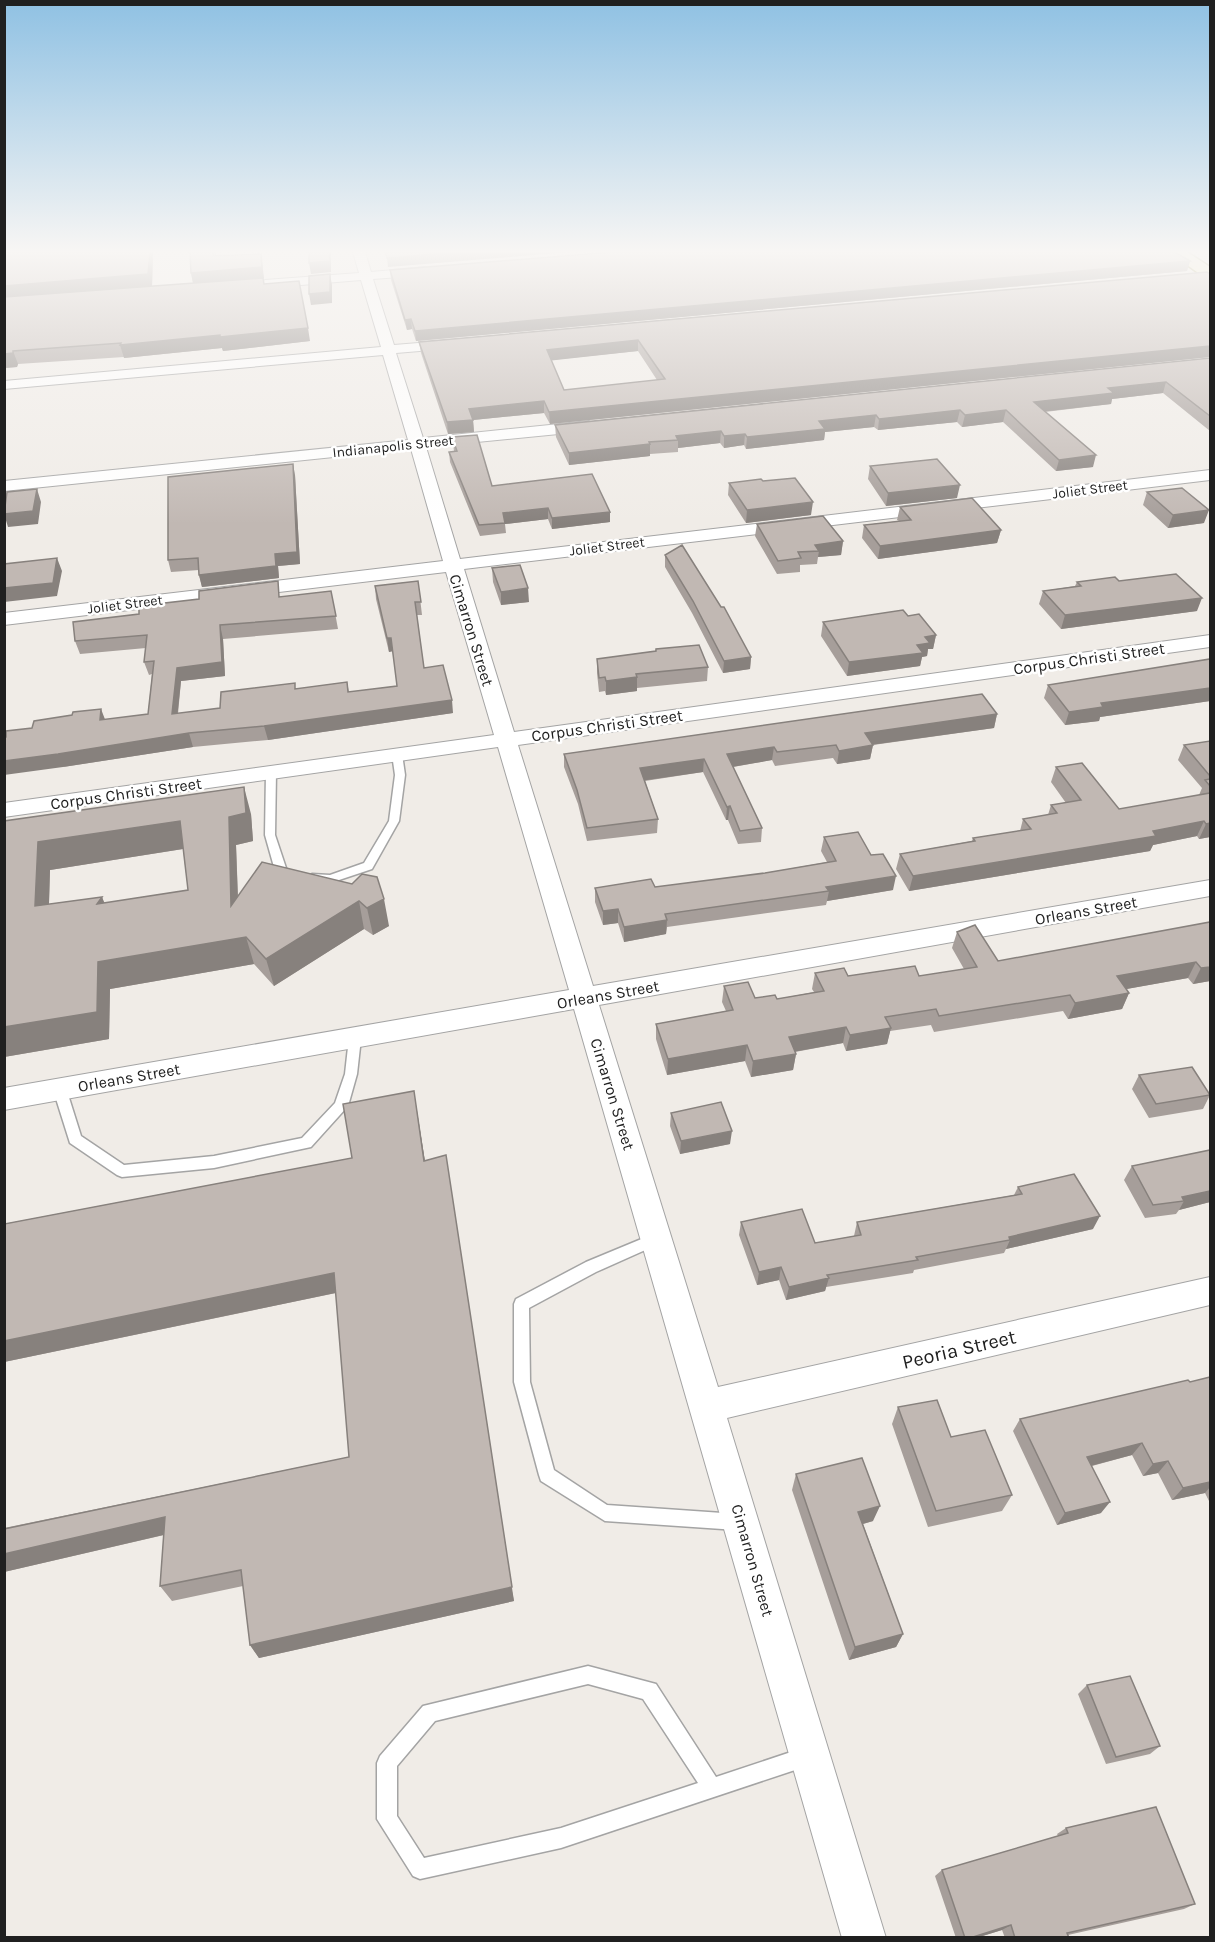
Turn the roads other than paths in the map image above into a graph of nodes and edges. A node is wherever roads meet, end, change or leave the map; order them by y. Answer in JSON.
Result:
{"nodes":[{"id":1,"x":386,"y":343,"type":"edge"},
{"id":2,"x":471,"y":343,"type":"edge"},
{"id":3,"x":388,"y":350,"type":"junction"},
{"id":4,"x":4,"y":385,"type":"edge"},
{"id":5,"x":606,"y":424,"type":"edge"},
{"id":6,"x":416,"y":444,"type":"junction"},
{"id":7,"x":1210,"y":475,"type":"edge"},
{"id":8,"x":4,"y":486,"type":"edge"},
{"id":9,"x":452,"y":565,"type":"junction"},
{"id":10,"x":4,"y":619,"type":"edge"},
{"id":11,"x":1210,"y":641,"type":"edge"},
{"id":12,"x":504,"y":739,"type":"junction"},
{"id":13,"x":397,"y":754,"type":"junction"},
{"id":14,"x":271,"y":772,"type":"junction"},
{"id":15,"x":4,"y":810,"type":"edge"},
{"id":16,"x":1210,"y":888,"type":"edge"},
{"id":17,"x":584,"y":998,"type":"junction"},
{"id":18,"x":355,"y":1038,"type":"junction"},
{"id":19,"x":60,"y":1089,"type":"junction"},
{"id":20,"x":4,"y":1099,"type":"edge"},
{"id":21,"x":657,"y":1239,"type":"junction"},
{"id":22,"x":1210,"y":1291,"type":"edge"},
{"id":23,"x":707,"y":1406,"type":"junction"},
{"id":24,"x":742,"y":1522,"type":"junction"},
{"id":25,"x":810,"y":1756,"type":"junction"},
{"id":26,"x":712,"y":1788,"type":"junction"},
{"id":27,"x":864,"y":1938,"type":"edge"}],
"edges":[{"from":1,"to":3,"type":"street","name":"Cimarron Street"},
{"from":2,"to":3,"type":"street"},
{"from":3,"to":4,"type":"street"},
{"from":3,"to":6,"type":"street","name":"Cimarron Street"},
{"from":5,"to":6,"type":"street","name":"Indianapolis Street"},
{"from":6,"to":8,"type":"street","name":"Indianapolis Street"},
{"from":6,"to":9,"type":"street","name":"Cimarron Street"},
{"from":7,"to":9,"type":"street","name":"Joliet Street"},
{"from":9,"to":10,"type":"street","name":"Joliet Street"},
{"from":9,"to":12,"type":"street","name":"Cimarron Street"},
{"from":11,"to":12,"type":"street","name":"Corpus Christi Street"},
{"from":12,"to":13,"type":"street","name":"Corpus Christi Street"},
{"from":12,"to":17,"type":"street","name":"Cimarron Street"},
{"from":13,"to":14,"type":"street","name":"Corpus Christi Street"},
{"from":13,"to":14,"type":"lane"},
{"from":14,"to":15,"type":"street","name":"Corpus Christi Street"},
{"from":16,"to":17,"type":"street","name":"Orleans Street"},
{"from":17,"to":18,"type":"street","name":"Orleans Street"},
{"from":17,"to":21,"type":"street","name":"Cimarron Street"},
{"from":18,"to":19,"type":"street","name":"Orleans Street"},
{"from":18,"to":19,"type":"lane"},
{"from":19,"to":20,"type":"street","name":"Orleans Street"},
{"from":21,"to":23,"type":"street","name":"Cimarron Street"},
{"from":21,"to":24,"type":"lane"},
{"from":22,"to":23,"type":"street","name":"Peoria Street"},
{"from":23,"to":24,"type":"street","name":"Cimarron Street"},
{"from":24,"to":25,"type":"street","name":"Cimarron Street"},
{"from":25,"to":26,"type":"lane"},
{"from":25,"to":27,"type":"street","name":"Cimarron Street"},
{"from":26,"to":26,"type":"lane"}]}
